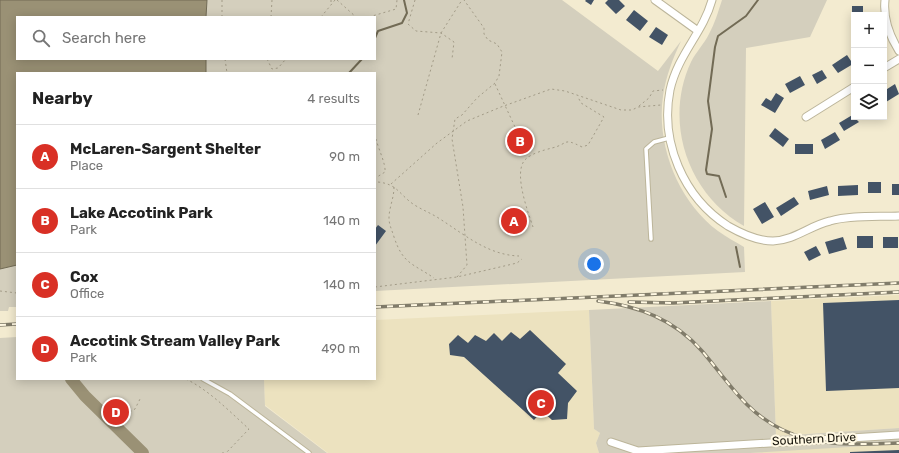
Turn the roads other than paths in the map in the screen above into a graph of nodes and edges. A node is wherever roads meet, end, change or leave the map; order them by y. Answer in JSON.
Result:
{"nodes":[{"id":1,"x":655,"y":0,"type":"edge"},
{"id":2,"x":712,"y":0,"type":"edge"},
{"id":3,"x":885,"y":0,"type":"edge"},
{"id":4,"x":698,"y":31,"type":"junction"},
{"id":5,"x":899,"y":50,"type":"edge"},
{"id":6,"x":899,"y":58,"type":"edge"},
{"id":7,"x":887,"y":66,"type":"edge"},
{"id":8,"x":851,"y":89,"type":"edge"},
{"id":9,"x":806,"y":117,"type":"dead end"},
{"id":10,"x":669,"y":138,"type":"junction"},
{"id":11,"x":899,"y":216,"type":"edge"},
{"id":12,"x":651,"y":239,"type":"dead end"},
{"id":13,"x":205,"y":380,"type":"edge"},
{"id":14,"x":899,"y":435,"type":"edge"},
{"id":15,"x":611,"y":442,"type":"dead end"},
{"id":16,"x":309,"y":453,"type":"edge"}],
"edges":[{"from":1,"to":4,"type":"street"},
{"from":2,"to":4,"type":"street"},
{"from":3,"to":5,"type":"street"},
{"from":4,"to":10,"type":"street"},
{"from":6,"to":7,"type":"street"},
{"from":8,"to":9,"type":"street"},
{"from":10,"to":11,"type":"street"},
{"from":10,"to":12,"type":"lane"},
{"from":13,"to":16,"type":"lane"},
{"from":14,"to":15,"type":"street","name":"Southern Drive"}]}
